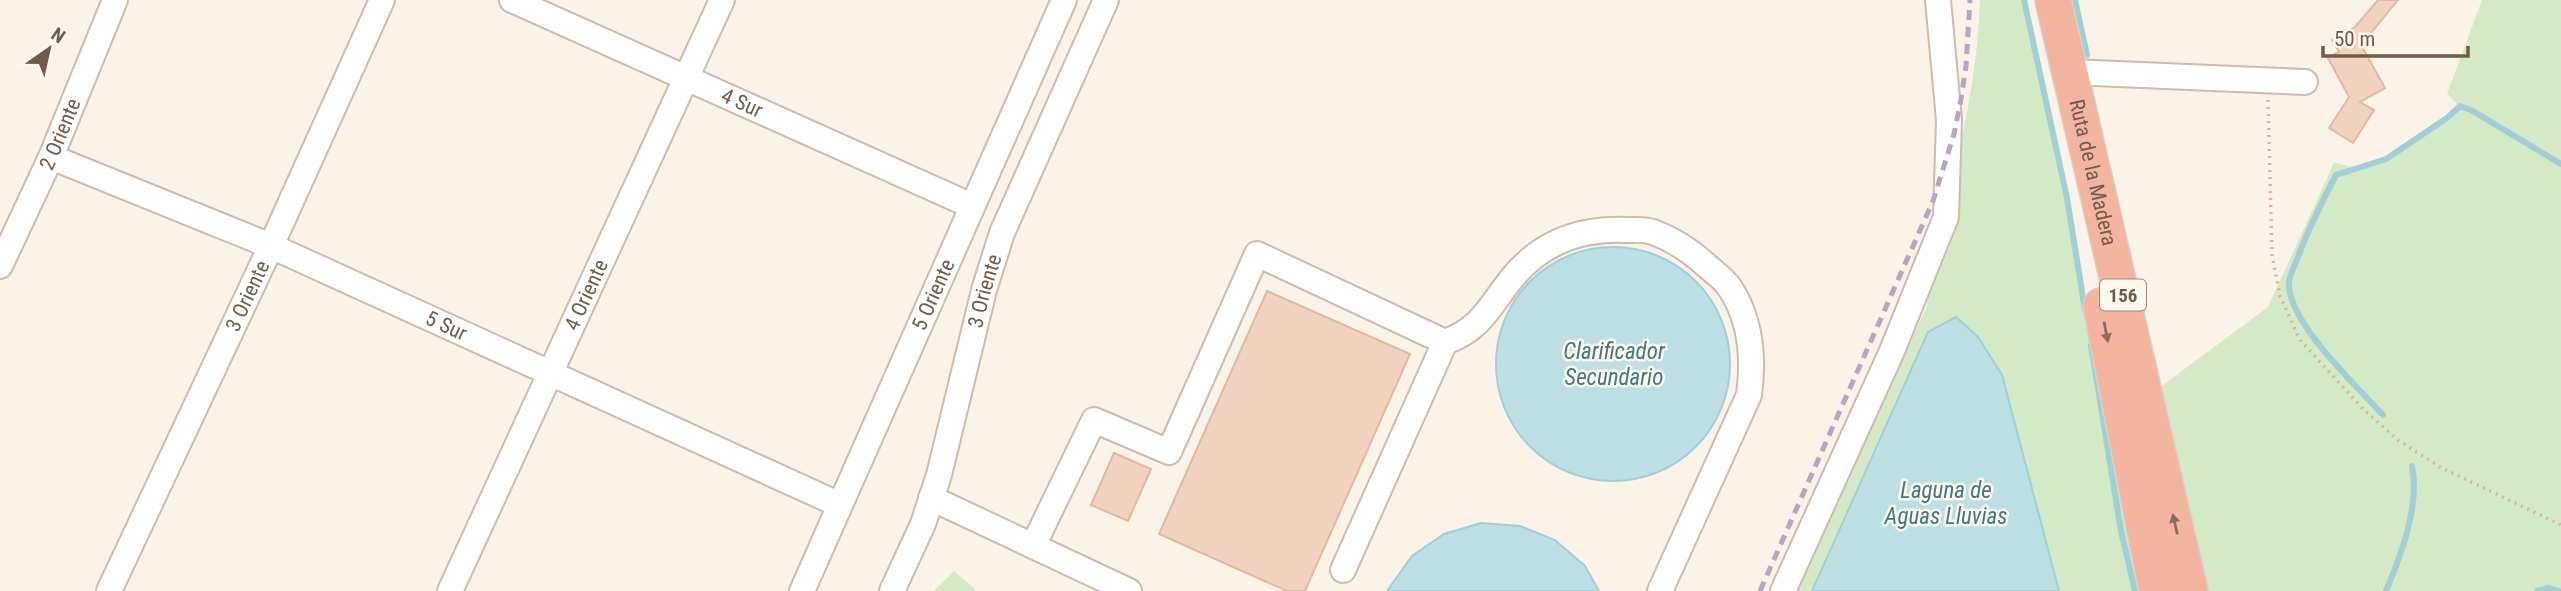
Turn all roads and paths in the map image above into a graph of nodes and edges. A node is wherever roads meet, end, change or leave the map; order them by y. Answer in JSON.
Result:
{"nodes":[{"id":1,"x":115,"y":0,"type":"edge"},
{"id":2,"x":382,"y":0,"type":"edge"},
{"id":3,"x":512,"y":0,"type":"edge"},
{"id":4,"x":722,"y":0,"type":"edge"},
{"id":5,"x":1064,"y":0,"type":"edge"},
{"id":6,"x":1106,"y":0,"type":"edge"},
{"id":7,"x":1938,"y":0,"type":"edge"},
{"id":8,"x":2044,"y":0,"type":"edge"},
{"id":9,"x":2053,"y":0,"type":"edge"},
{"id":10,"x":2071,"y":72,"type":"junction"},
{"id":11,"x":686,"y":78,"type":"junction"},
{"id":12,"x":2268,"y":81,"type":"junction"},
{"id":13,"x":2305,"y":82,"type":"dead end"},
{"id":14,"x":51,"y":157,"type":"junction"},
{"id":15,"x":972,"y":206,"type":"junction"},
{"id":16,"x":271,"y":246,"type":"junction"},
{"id":17,"x":0,"y":266,"type":"edge"},
{"id":18,"x":1445,"y":342,"type":"junction"},
{"id":19,"x":550,"y":374,"type":"junction"},
{"id":20,"x":932,"y":498,"type":"junction"},
{"id":21,"x":840,"y":505,"type":"junction"},
{"id":22,"x":2561,"y":525,"type":"edge"},
{"id":23,"x":1033,"y":546,"type":"junction"},
{"id":24,"x":1343,"y":570,"type":"dead end"},
{"id":25,"x":110,"y":591,"type":"edge"},
{"id":26,"x":450,"y":591,"type":"edge"},
{"id":27,"x":802,"y":591,"type":"edge"},
{"id":28,"x":892,"y":591,"type":"edge"},
{"id":29,"x":1129,"y":591,"type":"edge"},
{"id":30,"x":1660,"y":591,"type":"edge"},
{"id":31,"x":1783,"y":591,"type":"edge"},
{"id":32,"x":2157,"y":591,"type":"edge"},
{"id":33,"x":2190,"y":591,"type":"edge"}],
"edges":[{"from":1,"to":14,"type":"lane","name":"2 Oriente"},
{"from":2,"to":16,"type":"lane","name":"3 Oriente"},
{"from":3,"to":11,"type":"lane","name":"4 Sur"},
{"from":4,"to":11,"type":"lane","name":"4 Oriente"},
{"from":5,"to":15,"type":"lane","name":"5 Oriente"},
{"from":6,"to":20,"type":"lane","name":"3 Oriente"},
{"from":7,"to":31,"type":"lane"},
{"from":8,"to":32,"type":"highway","name":"Ruta de la Madera","number":"156","one_way":true},
{"from":9,"to":10,"type":"highway","name":"Ruta de la Madera","number":"156"},
{"from":10,"to":12,"type":"lane"},
{"from":33,"to":10,"type":"highway","name":"Ruta de la Madera","number":"156","one_way":true},
{"from":11,"to":15,"type":"lane","name":"4 Sur"},
{"from":11,"to":19,"type":"lane","name":"4 Oriente"},
{"from":12,"to":13,"type":"lane"},
{"from":12,"to":22,"type":"path"},
{"from":14,"to":16,"type":"lane","name":"5 Sur"},
{"from":14,"to":17,"type":"lane","name":"2 Oriente"},
{"from":15,"to":21,"type":"lane","name":"5 Oriente"},
{"from":16,"to":19,"type":"lane","name":"5 Sur"},
{"from":16,"to":25,"type":"lane","name":"3 Oriente"},
{"from":18,"to":23,"type":"lane"},
{"from":18,"to":24,"type":"lane"},
{"from":18,"to":30,"type":"lane"},
{"from":19,"to":21,"type":"lane","name":"5 Sur"},
{"from":19,"to":26,"type":"lane","name":"4 Oriente"},
{"from":20,"to":23,"type":"lane"},
{"from":20,"to":28,"type":"lane","name":"3 Oriente"},
{"from":21,"to":27,"type":"lane","name":"5 Oriente"},
{"from":23,"to":29,"type":"lane"}]}
